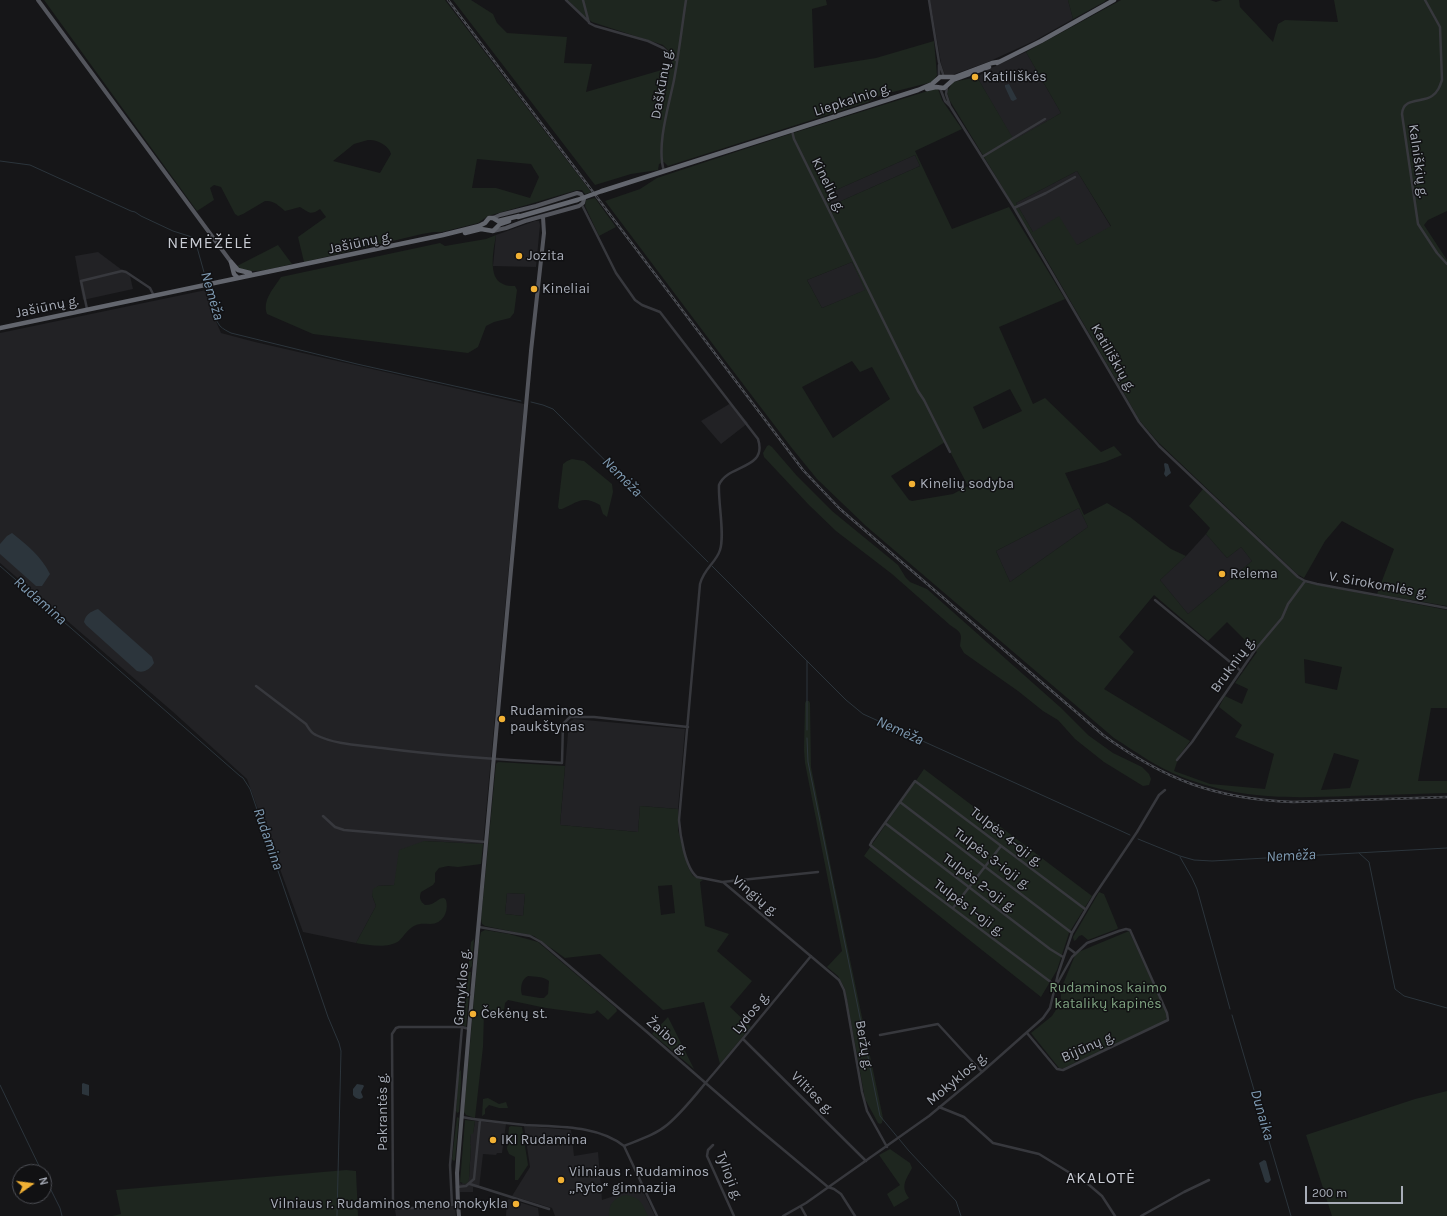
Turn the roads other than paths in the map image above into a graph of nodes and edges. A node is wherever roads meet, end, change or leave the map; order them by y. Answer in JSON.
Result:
{"nodes":[{"id":1,"x":38,"y":0,"type":"edge"},
{"id":2,"x":566,"y":0,"type":"edge"},
{"id":3,"x":583,"y":0,"type":"edge"},
{"id":4,"x":686,"y":0,"type":"edge"},
{"id":5,"x":929,"y":0,"type":"edge"},
{"id":6,"x":1424,"y":0,"type":"edge"},
{"id":7,"x":1111,"y":1,"type":"edge"},
{"id":8,"x":590,"y":23,"type":"junction"},
{"id":9,"x":676,"y":60,"type":"junction"},
{"id":10,"x":998,"y":62,"type":"junction"},
{"id":11,"x":941,"y":78,"type":"junction"},
{"id":12,"x":948,"y":85,"type":"junction"},
{"id":13,"x":939,"y":87,"type":"junction"},
{"id":14,"x":918,"y":90,"type":"junction"},
{"id":15,"x":950,"y":106,"type":"junction"},
{"id":16,"x":1045,"y":119,"type":"dead end"},
{"id":17,"x":792,"y":130,"type":"junction"},
{"id":18,"x":982,"y":156,"type":"junction"},
{"id":19,"x":664,"y":172,"type":"junction"},
{"id":20,"x":1075,"y":177,"type":"dead end"},
{"id":21,"x":582,"y":204,"type":"junction"},
{"id":22,"x":1014,"y":208,"type":"junction"},
{"id":23,"x":544,"y":217,"type":"junction"},
{"id":24,"x":496,"y":222,"type":"junction"},
{"id":25,"x":485,"y":223,"type":"junction"},
{"id":26,"x":487,"y":229,"type":"junction"},
{"id":27,"x":493,"y":231,"type":"junction"},
{"id":28,"x":231,"y":262,"type":"junction"},
{"id":29,"x":1447,"y":264,"type":"edge"},
{"id":30,"x":238,"y":270,"type":"junction"},
{"id":31,"x":257,"y":273,"type":"junction"},
{"id":32,"x":236,"y":276,"type":"junction"},
{"id":33,"x":154,"y":296,"type":"junction"},
{"id":34,"x":87,"y":310,"type":"junction"},
{"id":35,"x":0,"y":328,"type":"edge"},
{"id":36,"x":950,"y":452,"type":"dead end"},
{"id":37,"x":1305,"y":581,"type":"junction"},
{"id":38,"x":1155,"y":600,"type":"dead end"},
{"id":39,"x":1447,"y":608,"type":"edge"},
{"id":40,"x":1241,"y":671,"type":"junction"},
{"id":41,"x":256,"y":686,"type":"dead end"},
{"id":42,"x":688,"y":727,"type":"junction"},
{"id":43,"x":493,"y":760,"type":"junction"},
{"id":44,"x":1178,"y":760,"type":"dead end"},
{"id":45,"x":1165,"y":790,"type":"dead end"},
{"id":46,"x":900,"y":802,"type":"junction"},
{"id":47,"x":323,"y":816,"type":"dead end"},
{"id":48,"x":885,"y":823,"type":"junction"},
{"id":49,"x":486,"y":842,"type":"junction"},
{"id":50,"x":1001,"y":846,"type":"junction"},
{"id":51,"x":984,"y":867,"type":"junction"},
{"id":52,"x":818,"y":872,"type":"dead end"},
{"id":53,"x":722,"y":882,"type":"junction"},
{"id":54,"x":969,"y":888,"type":"junction"},
{"id":55,"x":953,"y":908,"type":"junction"},
{"id":56,"x":1085,"y":909,"type":"junction"},
{"id":57,"x":478,"y":927,"type":"junction"},
{"id":58,"x":1072,"y":932,"type":"junction"},
{"id":59,"x":1067,"y":947,"type":"junction"},
{"id":60,"x":1075,"y":953,"type":"junction"},
{"id":61,"x":811,"y":956,"type":"junction"},
{"id":62,"x":1063,"y":957,"type":"junction"},
{"id":63,"x":1056,"y":986,"type":"junction"},
{"id":64,"x":462,"y":1027,"type":"junction"},
{"id":65,"x":469,"y":1029,"type":"junction"},
{"id":66,"x":1027,"y":1033,"type":"junction"},
{"id":67,"x":880,"y":1035,"type":"dead end"},
{"id":68,"x":743,"y":1039,"type":"junction"},
{"id":69,"x":982,"y":1072,"type":"junction"},
{"id":70,"x":706,"y":1082,"type":"junction"},
{"id":71,"x":940,"y":1108,"type":"junction"},
{"id":72,"x":462,"y":1117,"type":"junction"},
{"id":73,"x":480,"y":1120,"type":"junction"},
{"id":74,"x":713,"y":1145,"type":"dead end"},
{"id":75,"x":624,"y":1146,"type":"junction"},
{"id":76,"x":887,"y":1147,"type":"junction"},
{"id":77,"x":866,"y":1161,"type":"junction"},
{"id":78,"x":1209,"y":1180,"type":"dead end"},
{"id":79,"x":470,"y":1184,"type":"junction"},
{"id":80,"x":457,"y":1187,"type":"junction"},
{"id":81,"x":828,"y":1187,"type":"junction"},
{"id":82,"x":458,"y":1204,"type":"junction"},
{"id":83,"x":452,"y":1205,"type":"junction"},
{"id":84,"x":801,"y":1207,"type":"junction"},
{"id":85,"x":549,"y":1209,"type":"dead end"},
{"id":86,"x":459,"y":1216,"type":"edge"},
{"id":87,"x":657,"y":1216,"type":"edge"},
{"id":88,"x":734,"y":1216,"type":"edge"},
{"id":89,"x":783,"y":1216,"type":"edge"},
{"id":90,"x":806,"y":1216,"type":"edge"},
{"id":91,"x":855,"y":1216,"type":"edge"},
{"id":92,"x":1115,"y":1216,"type":"edge"},
{"id":93,"x":1141,"y":1216,"type":"edge"}],
"edges":[{"from":1,"to":28,"type":"main road"},
{"from":2,"to":8,"type":"street"},
{"from":3,"to":8,"type":"street"},
{"from":4,"to":9,"type":"street","name":"Daškūnų g."},
{"from":5,"to":11,"type":"street"},
{"from":6,"to":29,"type":"street","name":"Kalniškių g."},
{"from":7,"to":10,"type":"highway","name":"Liepkalnio g."},
{"from":8,"to":9,"type":"street"},
{"from":9,"to":19,"type":"street","name":"Daškūnų g."},
{"from":10,"to":11,"type":"highway","name":"Liepkalnio g."},
{"from":10,"to":12,"type":"highway","name":"Liepkalnio g."},
{"from":11,"to":12,"type":"highway"},
{"from":11,"to":13,"type":"highway"},
{"from":11,"to":14,"type":"highway","name":"Liepkalnio g."},
{"from":12,"to":13,"type":"highway","name":"Liepkalnio g."},
{"from":12,"to":15,"type":"street","name":"Katiliškių g."},
{"from":13,"to":14,"type":"highway","name":"Liepkalnio g."},
{"from":13,"to":15,"type":"street","name":"Katiliškių g."},
{"from":14,"to":17,"type":"highway","name":"Liepkalnio g."},
{"from":15,"to":18,"type":"street","name":"Katiliškių g."},
{"from":16,"to":18,"type":"street"},
{"from":17,"to":19,"type":"highway","name":"Liepkalnio g."},
{"from":17,"to":36,"type":"street","name":"Kinelių g."},
{"from":18,"to":22,"type":"street","name":"Katiliškių g."},
{"from":19,"to":24,"type":"highway","name":"Jašiūnų g.","bridge":true},
{"from":20,"to":22,"type":"street"},
{"from":21,"to":23,"type":"main road"},
{"from":21,"to":24,"type":"main road"},
{"from":21,"to":42,"type":"street"},
{"from":22,"to":37,"type":"street","name":"Katiliškių g."},
{"from":23,"to":27,"type":"main road"},
{"from":23,"to":43,"type":"main road","name":"Gamyklos g."},
{"from":24,"to":25,"type":"highway","name":"Jašiūnų g."},
{"from":24,"to":27,"type":"highway","name":"Jašiūnų g."},
{"from":25,"to":26,"type":"highway"},
{"from":25,"to":31,"type":"highway","name":"Jašiūnų g."},
{"from":26,"to":27,"type":"highway","name":"Jašiūnų g."},
{"from":26,"to":32,"type":"highway","name":"Jašiūnų g."},
{"from":28,"to":30,"type":"highway"},
{"from":28,"to":32,"type":"highway"},
{"from":30,"to":31,"type":"highway"},
{"from":30,"to":32,"type":"highway"},
{"from":31,"to":32,"type":"highway","name":"Jašiūnų g."},
{"from":32,"to":33,"type":"highway","name":"Jašiūnų g."},
{"from":33,"to":34,"type":"highway","name":"Jašiūnų g."},
{"from":33,"to":34,"type":"street"},
{"from":34,"to":35,"type":"highway","name":"Jašiūnų g."},
{"from":37,"to":39,"type":"street","name":"V. Sirokomlės g."},
{"from":37,"to":40,"type":"street","name":"Bruknių g."},
{"from":38,"to":40,"type":"street"},
{"from":40,"to":44,"type":"street","name":"Bruknių g."},
{"from":41,"to":43,"type":"street"},
{"from":42,"to":43,"type":"street"},
{"from":42,"to":53,"type":"street"},
{"from":43,"to":49,"type":"main road","name":"Gamyklos g."},
{"from":45,"to":56,"type":"street","name":"Mokyklos g."},
{"from":46,"to":48,"type":"street"},
{"from":46,"to":50,"type":"street","name":"Tulpės 4-oji g."},
{"from":46,"to":51,"type":"street","name":"Tulpės 3-ioji g."},
{"from":47,"to":49,"type":"street"},
{"from":48,"to":54,"type":"street","name":"Tulpės 2-oji g."},
{"from":48,"to":55,"type":"street","name":"Tulpės 1-oji g."},
{"from":49,"to":57,"type":"main road","name":"Gamyklos g."},
{"from":50,"to":51,"type":"street"},
{"from":50,"to":56,"type":"street","name":"Tulpės 4-oji g."},
{"from":51,"to":54,"type":"street"},
{"from":51,"to":58,"type":"street","name":"Tulpės 3-ioji g."},
{"from":52,"to":53,"type":"street","name":"Vingių g."},
{"from":53,"to":61,"type":"street","name":"Vingių g."},
{"from":54,"to":55,"type":"street"},
{"from":54,"to":62,"type":"street","name":"Tulpės 2-oji g."},
{"from":55,"to":63,"type":"street","name":"Tulpės 1-oji g."},
{"from":56,"to":58,"type":"street","name":"Mokyklos g."},
{"from":57,"to":65,"type":"main road","name":"Gamyklos g."},
{"from":57,"to":70,"type":"street","name":"Žaibo g."},
{"from":58,"to":59,"type":"street","name":"Mokyklos g."},
{"from":59,"to":60,"type":"street"},
{"from":59,"to":62,"type":"street","name":"Mokyklos g."},
{"from":60,"to":63,"type":"street"},
{"from":60,"to":66,"type":"street","name":"Bijūnų g."},
{"from":61,"to":68,"type":"street","name":"Lydos g."},
{"from":61,"to":76,"type":"street","name":"Beržų g."},
{"from":62,"to":63,"type":"street","name":"Mokyklos g."},
{"from":63,"to":66,"type":"street","name":"Mokyklos g."},
{"from":64,"to":65,"type":"street","name":"Pakrantės g."},
{"from":64,"to":83,"type":"street"},
{"from":64,"to":83,"type":"street","name":"Pakrantės g."},
{"from":65,"to":72,"type":"main road","name":"Gamyklos g."},
{"from":66,"to":69,"type":"street","name":"Mokyklos g."},
{"from":67,"to":69,"type":"street"},
{"from":68,"to":70,"type":"street","name":"Lydos g."},
{"from":68,"to":77,"type":"street","name":"Vilties g."},
{"from":69,"to":71,"type":"street","name":"Mokyklos g."},
{"from":70,"to":75,"type":"street","name":"Lydos g."},
{"from":70,"to":81,"type":"street","name":"Žaibo g."},
{"from":71,"to":76,"type":"street","name":"Mokyklos g."},
{"from":71,"to":92,"type":"street"},
{"from":72,"to":73,"type":"street"},
{"from":72,"to":80,"type":"main road","name":"Gamyklos g."},
{"from":73,"to":75,"type":"street"},
{"from":73,"to":79,"type":"street"},
{"from":74,"to":88,"type":"street","name":"Tylioji g."},
{"from":75,"to":87,"type":"street"},
{"from":76,"to":77,"type":"street","name":"Mokyklos g."},
{"from":77,"to":81,"type":"street","name":"Mokyklos g."},
{"from":78,"to":93,"type":"street"},
{"from":79,"to":80,"type":"street"},
{"from":79,"to":85,"type":"street"},
{"from":80,"to":82,"type":"main road","name":"Gamyklos g."},
{"from":81,"to":84,"type":"street","name":"Mokyklos g."},
{"from":81,"to":91,"type":"street","name":"Žaibo g."},
{"from":82,"to":83,"type":"street","name":"Pakrantės g."},
{"from":82,"to":86,"type":"main road","name":"Gamyklos g."},
{"from":84,"to":89,"type":"street","name":"Mokyklos g."},
{"from":84,"to":90,"type":"street"}]}
